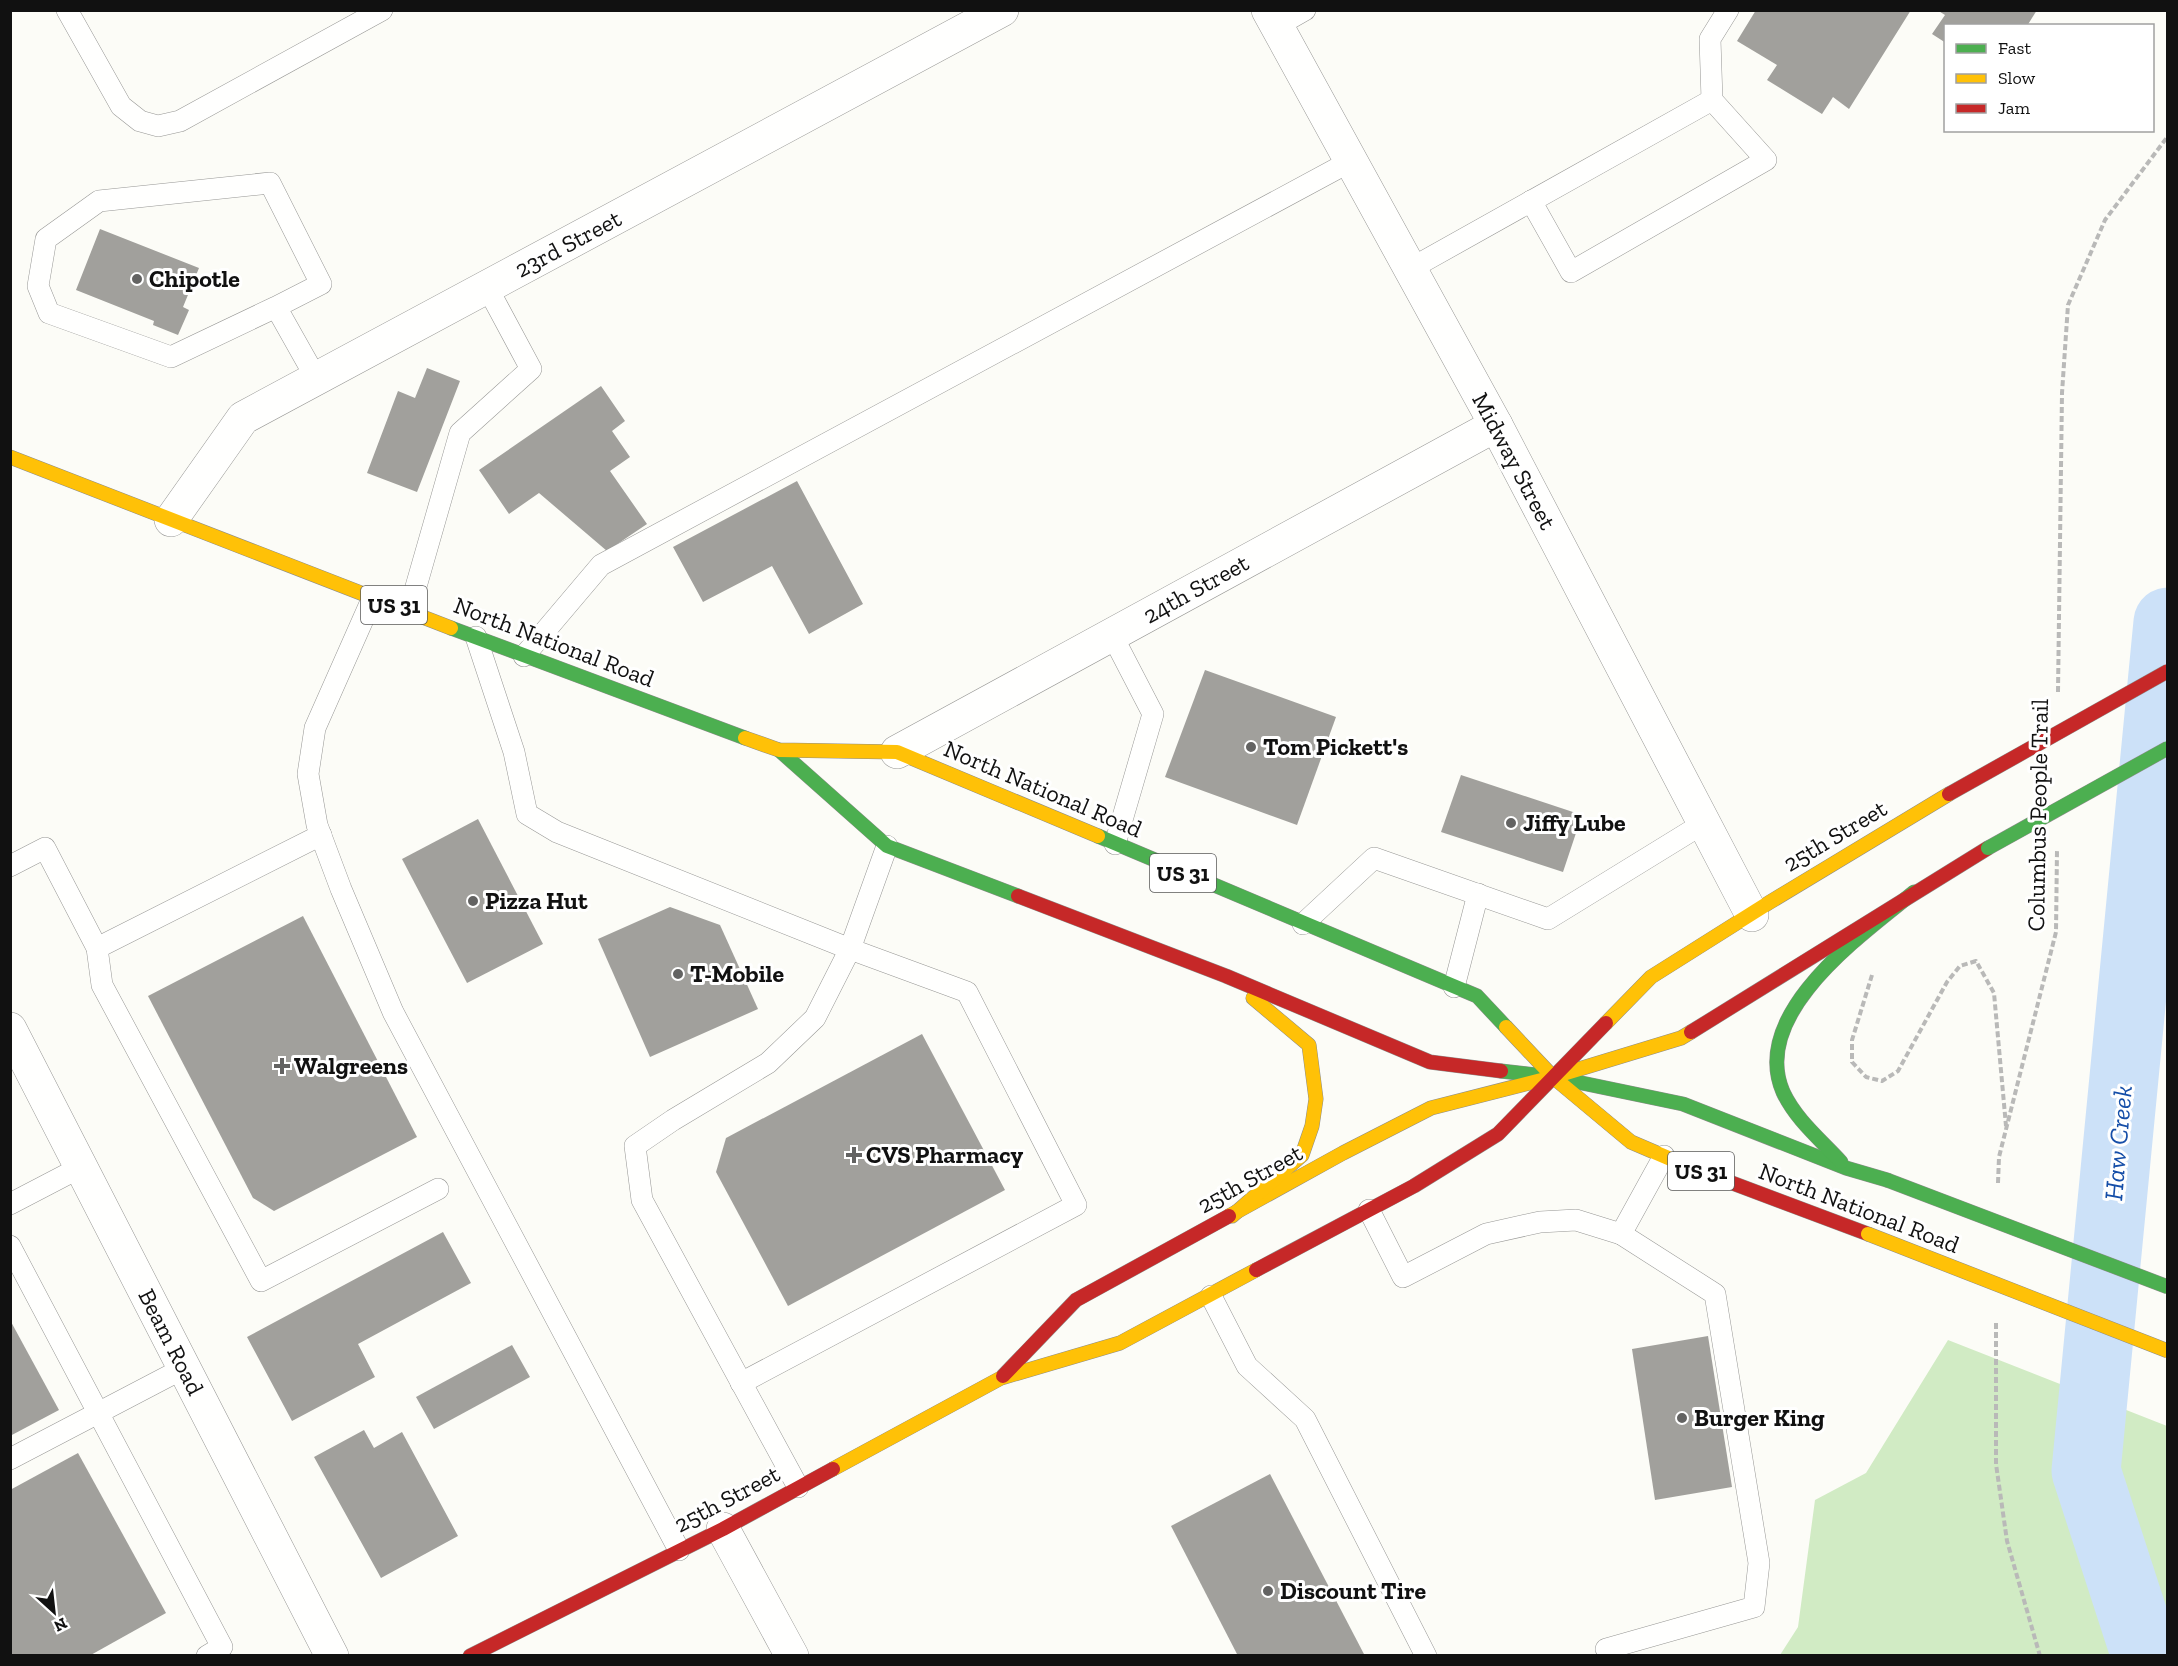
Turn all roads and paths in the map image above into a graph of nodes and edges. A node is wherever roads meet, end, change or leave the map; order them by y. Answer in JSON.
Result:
{"nodes":[{"id":1,"x":67,"y":10,"type":"edge"},
{"id":2,"x":382,"y":10,"type":"edge"},
{"id":3,"x":1002,"y":10,"type":"edge"},
{"id":4,"x":1305,"y":10,"type":"edge"},
{"id":5,"x":1728,"y":10,"type":"edge"},
{"id":6,"x":1273,"y":18,"type":"edge"},
{"id":7,"x":1712,"y":100,"type":"junction"},
{"id":8,"x":2168,"y":136,"type":"edge"},
{"id":9,"x":1351,"y":161,"type":"junction"},
{"id":10,"x":1531,"y":201,"type":"junction"},
{"id":11,"x":1410,"y":269,"type":"junction"},
{"id":12,"x":487,"y":287,"type":"junction"},
{"id":13,"x":276,"y":307,"type":"junction"},
{"id":14,"x":316,"y":378,"type":"junction"},
{"id":15,"x":1496,"y":425,"type":"junction"},
{"id":16,"x":10,"y":457,"type":"edge"},
{"id":17,"x":171,"y":519,"type":"junction"},
{"id":18,"x":373,"y":597,"type":"junction"},
{"id":19,"x":410,"y":611,"type":"junction"},
{"id":20,"x":1112,"y":635,"type":"junction"},
{"id":21,"x":476,"y":637,"type":"junction"},
{"id":22,"x":524,"y":656,"type":"junction"},
{"id":23,"x":2168,"y":671,"type":"edge"},
{"id":24,"x":2058,"y":693,"type":"dead end"},
{"id":25,"x":2168,"y":748,"type":"edge"},
{"id":26,"x":779,"y":750,"type":"junction"},
{"id":27,"x":897,"y":752,"type":"junction"},
{"id":28,"x":1704,"y":823,"type":"junction"},
{"id":29,"x":321,"y":835,"type":"junction"},
{"id":30,"x":1115,"y":844,"type":"junction"},
{"id":31,"x":887,"y":846,"type":"junction"},
{"id":32,"x":2057,"y":848,"type":"dead end"},
{"id":33,"x":10,"y":866,"type":"edge"},
{"id":34,"x":1914,"y":892,"type":"junction"},
{"id":35,"x":1478,"y":894,"type":"junction"},
{"id":36,"x":1752,"y":915,"type":"junction"},
{"id":37,"x":1303,"y":924,"type":"junction"},
{"id":38,"x":98,"y":948,"type":"junction"},
{"id":39,"x":850,"y":949,"type":"junction"},
{"id":40,"x":1875,"y":966,"type":"dead end"},
{"id":41,"x":1226,"y":976,"type":"junction"},
{"id":42,"x":1454,"y":987,"type":"junction"},
{"id":43,"x":10,"y":1029,"type":"edge"},
{"id":44,"x":1552,"y":1077,"type":"junction"},
{"id":45,"x":2007,"y":1129,"type":"junction"},
{"id":46,"x":1664,"y":1156,"type":"junction"},
{"id":47,"x":81,"y":1167,"type":"junction"},
{"id":48,"x":1846,"y":1168,"type":"junction"},
{"id":49,"x":438,"y":1189,"type":"dead end"},
{"id":50,"x":1998,"y":1192,"type":"dead end"},
{"id":51,"x":10,"y":1204,"type":"edge"},
{"id":52,"x":1369,"y":1210,"type":"junction"},
{"id":53,"x":1232,"y":1216,"type":"junction"},
{"id":54,"x":1621,"y":1234,"type":"junction"},
{"id":55,"x":10,"y":1246,"type":"edge"},
{"id":56,"x":2168,"y":1287,"type":"edge"},
{"id":57,"x":1210,"y":1296,"type":"junction"},
{"id":58,"x":1996,"y":1318,"type":"dead end"},
{"id":59,"x":2168,"y":1351,"type":"edge"},
{"id":60,"x":184,"y":1368,"type":"junction"},
{"id":61,"x":1001,"y":1377,"type":"junction"},
{"id":62,"x":741,"y":1383,"type":"junction"},
{"id":63,"x":98,"y":1412,"type":"junction"},
{"id":64,"x":10,"y":1459,"type":"edge"},
{"id":65,"x":798,"y":1487,"type":"junction"},
{"id":66,"x":723,"y":1528,"type":"junction"},
{"id":67,"x":679,"y":1550,"type":"junction"},
{"id":68,"x":1606,"y":1649,"type":"dead end"},
{"id":69,"x":207,"y":1656,"type":"edge"},
{"id":70,"x":332,"y":1656,"type":"edge"},
{"id":71,"x":470,"y":1656,"type":"edge"},
{"id":72,"x":792,"y":1656,"type":"edge"},
{"id":73,"x":1426,"y":1656,"type":"edge"},
{"id":74,"x":2040,"y":1656,"type":"edge"}],
"edges":[{"from":1,"to":2,"type":"lane"},
{"from":3,"to":12,"type":"street","name":"23rd Street"},
{"from":4,"to":6,"type":"lane"},
{"from":5,"to":7,"type":"lane"},
{"from":6,"to":9,"type":"street","name":"Midway Street"},
{"from":7,"to":10,"type":"lane"},
{"from":7,"to":10,"type":"lane"},
{"from":8,"to":24,"type":"path","name":"Columbus People Trail"},
{"from":9,"to":11,"type":"street","name":"Midway Street"},
{"from":9,"to":22,"type":"lane"},
{"from":10,"to":11,"type":"lane"},
{"from":11,"to":15,"type":"street","name":"Midway Street"},
{"from":12,"to":14,"type":"street","name":"23rd Street"},
{"from":12,"to":19,"type":"lane"},
{"from":13,"to":13,"type":"lane"},
{"from":13,"to":14,"type":"lane"},
{"from":14,"to":17,"type":"street","name":"23rd Street"},
{"from":15,"to":20,"type":"street","name":"24th Street"},
{"from":15,"to":28,"type":"street","name":"Midway Street"},
{"from":16,"to":17,"type":"main road","name":"North National Road","number":"US 31"},
{"from":17,"to":18,"type":"main road","name":"North National Road","number":"US 31"},
{"from":18,"to":19,"type":"main road","name":"North National Road","number":"US 31"},
{"from":18,"to":29,"type":"lane"},
{"from":19,"to":21,"type":"main road","name":"North National Road","number":"US 31"},
{"from":20,"to":27,"type":"street","name":"24th Street"},
{"from":20,"to":30,"type":"lane"},
{"from":21,"to":22,"type":"main road","name":"North National Road","number":"US 31"},
{"from":21,"to":39,"type":"lane"},
{"from":22,"to":26,"type":"main road","name":"North National Road","number":"US 31"},
{"from":23,"to":36,"type":"main road","name":"25th Street","bridge":true},
{"from":25,"to":34,"type":"main road","name":"25th Street","bridge":true},
{"from":26,"to":27,"type":"main road","name":"North National Road","number":"US 31"},
{"from":26,"to":31,"type":"main road","name":"North National Road","number":"US 31"},
{"from":27,"to":30,"type":"main road","name":"North National Road","number":"US 31"},
{"from":28,"to":35,"type":"lane"},
{"from":28,"to":36,"type":"street","name":"Midway Street"},
{"from":29,"to":38,"type":"lane"},
{"from":29,"to":67,"type":"lane"},
{"from":30,"to":37,"type":"main road","name":"North National Road","number":"US 31"},
{"from":31,"to":39,"type":"lane"},
{"from":31,"to":41,"type":"main road","name":"North National Road","number":"US 31"},
{"from":32,"to":45,"type":"path","name":"Columbus People Trail"},
{"from":33,"to":38,"type":"lane"},
{"from":34,"to":44,"type":"main road","name":"25th Street"},
{"from":34,"to":48,"type":"main road"},
{"from":35,"to":37,"type":"lane"},
{"from":35,"to":42,"type":"lane"},
{"from":36,"to":44,"type":"main road","name":"25th Street"},
{"from":37,"to":42,"type":"main road","name":"North National Road","number":"US 31"},
{"from":38,"to":49,"type":"lane"},
{"from":39,"to":62,"type":"lane"},
{"from":39,"to":62,"type":"lane"},
{"from":40,"to":45,"type":"path"},
{"from":41,"to":44,"type":"main road","name":"North National Road","number":"US 31"},
{"from":41,"to":53,"type":"main road"},
{"from":42,"to":44,"type":"main road","name":"North National Road","number":"US 31"},
{"from":43,"to":47,"type":"street","name":"Beam Road"},
{"from":44,"to":46,"type":"main road","name":"North National Road","number":"US 31"},
{"from":44,"to":48,"type":"main road","name":"North National Road","number":"US 31"},
{"from":44,"to":52,"type":"main road","name":"25th Street"},
{"from":44,"to":53,"type":"main road","name":"25th Street"},
{"from":45,"to":50,"type":"path","name":"Columbus People Trail"},
{"from":46,"to":54,"type":"lane"},
{"from":46,"to":59,"type":"main road","name":"North National Road","number":"US 31","bridge":true},
{"from":47,"to":51,"type":"lane"},
{"from":47,"to":60,"type":"street","name":"Beam Road"},
{"from":48,"to":56,"type":"main road","name":"North National Road","number":"US 31","bridge":true},
{"from":52,"to":54,"type":"lane"},
{"from":52,"to":57,"type":"main road","name":"25th Street"},
{"from":53,"to":61,"type":"main road","name":"25th Street"},
{"from":54,"to":68,"type":"lane"},
{"from":55,"to":63,"type":"lane"},
{"from":57,"to":61,"type":"main road","name":"25th Street"},
{"from":57,"to":73,"type":"lane"},
{"from":58,"to":74,"type":"path"},
{"from":60,"to":63,"type":"lane"},
{"from":60,"to":70,"type":"street","name":"Beam Road"},
{"from":61,"to":65,"type":"main road","name":"25th Street"},
{"from":62,"to":65,"type":"lane"},
{"from":63,"to":64,"type":"lane"},
{"from":63,"to":69,"type":"lane"},
{"from":65,"to":66,"type":"main road","name":"25th Street"},
{"from":66,"to":67,"type":"main road","name":"25th Street"},
{"from":66,"to":72,"type":"street"},
{"from":67,"to":71,"type":"main road","name":"25th Street"}]}
